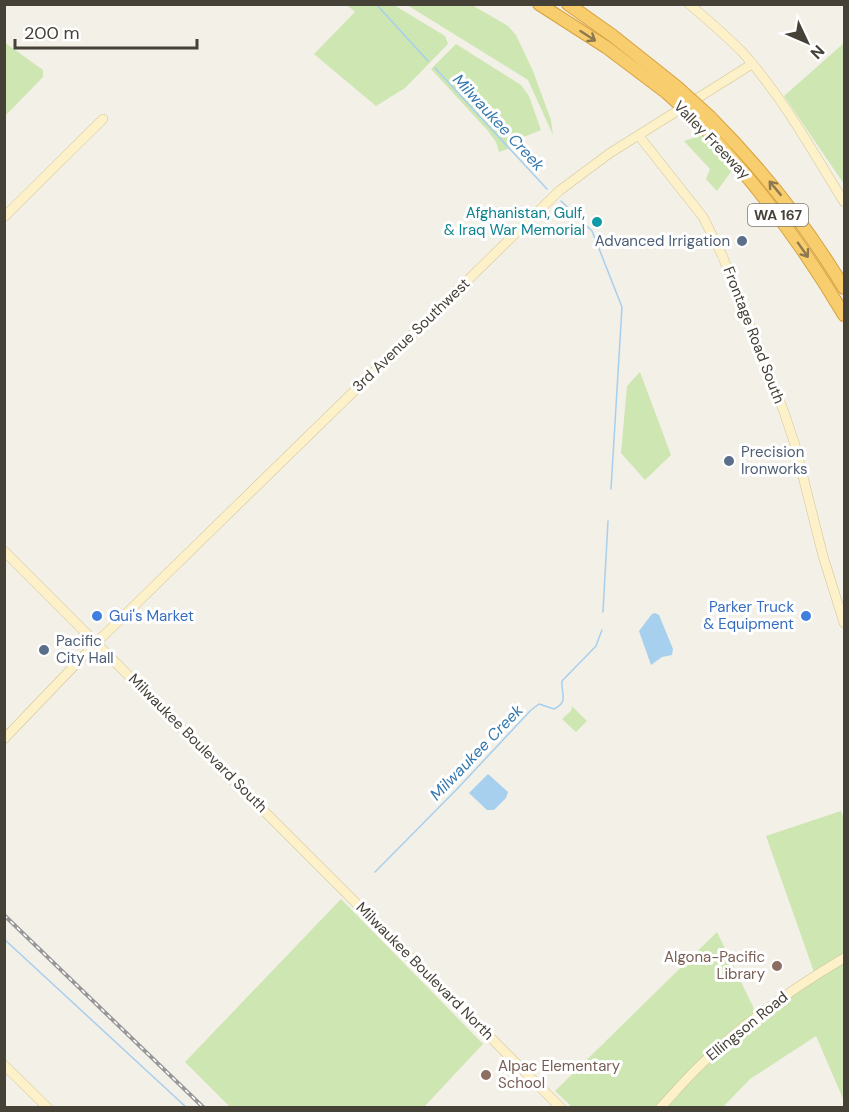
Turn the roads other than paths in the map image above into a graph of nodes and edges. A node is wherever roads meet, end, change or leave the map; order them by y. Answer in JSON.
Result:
{"nodes":[{"id":1,"x":539,"y":4,"type":"edge"},
{"id":2,"x":568,"y":4,"type":"edge"},
{"id":3,"x":690,"y":4,"type":"edge"},
{"id":4,"x":752,"y":64,"type":"junction"},
{"id":5,"x":672,"y":90,"type":"junction"},
{"id":6,"x":103,"y":119,"type":"dead end"},
{"id":7,"x":705,"y":120,"type":"junction"},
{"id":8,"x":639,"y":136,"type":"junction"},
{"id":9,"x":844,"y":202,"type":"edge"},
{"id":10,"x":4,"y":217,"type":"edge"},
{"id":11,"x":844,"y":288,"type":"edge"},
{"id":12,"x":844,"y":315,"type":"edge"},
{"id":13,"x":4,"y":551,"type":"edge"},
{"id":14,"x":844,"y":623,"type":"edge"},
{"id":15,"x":97,"y":642,"type":"junction"},
{"id":16,"x":4,"y":739,"type":"edge"},
{"id":17,"x":288,"y":834,"type":"joint"},
{"id":18,"x":844,"y":958,"type":"edge"},
{"id":19,"x":4,"y":1065,"type":"edge"},
{"id":20,"x":48,"y":1107,"type":"edge"},
{"id":21,"x":561,"y":1107,"type":"edge"},
{"id":22,"x":660,"y":1107,"type":"edge"}],
"edges":[{"from":1,"to":5,"type":"highway","name":"Valley Freeway","number":"WA 167","one_way":true},
{"from":2,"to":5,"type":"highway","name":"Valley Freeway","number":"WA 167"},
{"from":3,"to":4,"type":"street"},
{"from":4,"to":8,"type":"street","name":"3rd Avenue Southwest"},
{"from":4,"to":9,"type":"street"},
{"from":5,"to":7,"type":"highway","name":"Valley Freeway","number":"WA 167","bridge":true},
{"from":6,"to":10,"type":"street"},
{"from":11,"to":7,"type":"highway","name":"Valley Freeway","number":"WA 167","one_way":true},
{"from":7,"to":12,"type":"highway","name":"Valley Freeway","number":"WA 167","one_way":true},
{"from":8,"to":14,"type":"street","name":"Frontage Road South"},
{"from":8,"to":15,"type":"street","name":"3rd Avenue Southwest"},
{"from":13,"to":15,"type":"street","name":"Milwaukee Boulevard South"},
{"from":15,"to":16,"type":"street","name":"3rd Avenue Southwest"},
{"from":15,"to":17,"type":"street","name":"Milwaukee Boulevard South"},
{"from":17,"to":21,"type":"street","name":"Milwaukee Boulevard North"},
{"from":18,"to":22,"type":"street","name":"Ellingson Road"},
{"from":19,"to":20,"type":"street"}]}
